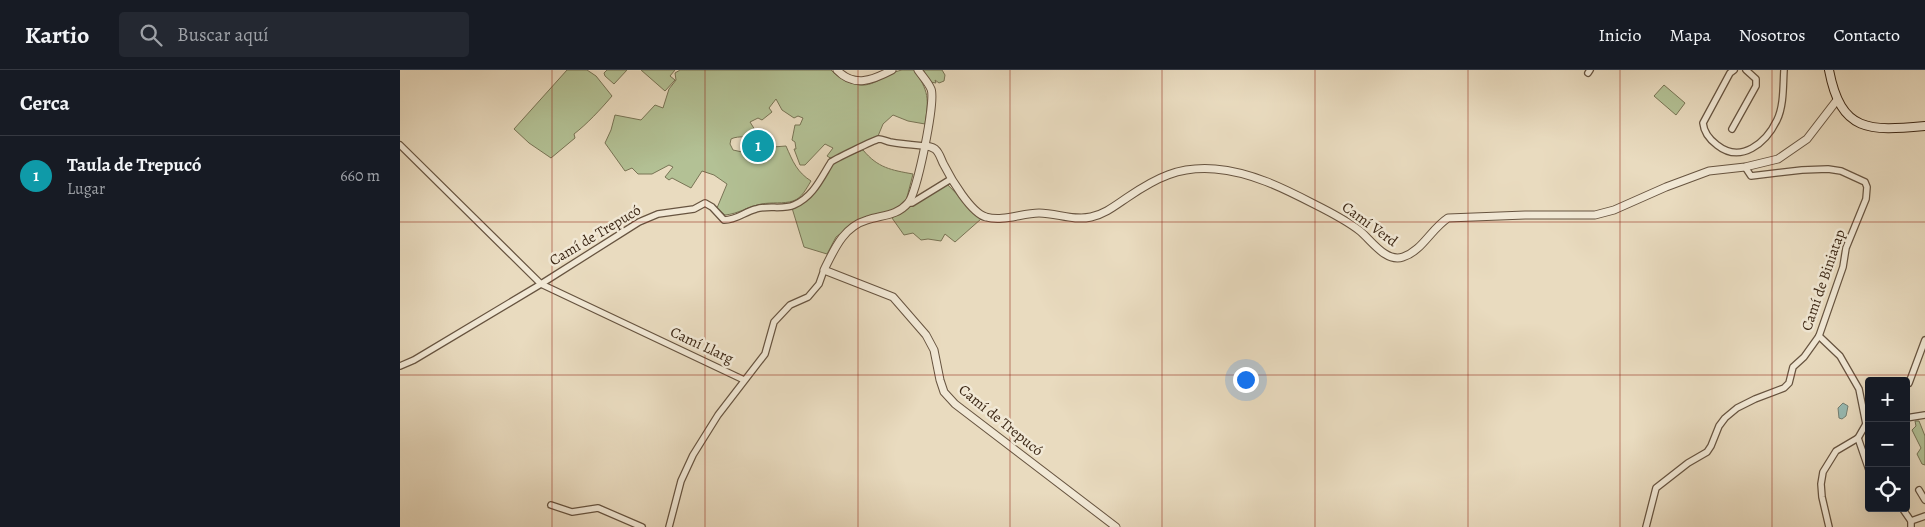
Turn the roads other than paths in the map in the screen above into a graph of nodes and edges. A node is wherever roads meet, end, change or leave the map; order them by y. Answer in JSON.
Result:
{"nodes":[{"id":1,"x":837,"y":70,"type":"edge"},
{"id":2,"x":892,"y":70,"type":"edge"},
{"id":3,"x":918,"y":70,"type":"edge"},
{"id":4,"x":1734,"y":70,"type":"edge"},
{"id":5,"x":1746,"y":70,"type":"edge"},
{"id":6,"x":1784,"y":70,"type":"edge"},
{"id":7,"x":1829,"y":70,"type":"edge"},
{"id":8,"x":1836,"y":100,"type":"junction"},
{"id":9,"x":1925,"y":126,"type":"edge"},
{"id":10,"x":1732,"y":129,"type":"dead end"},
{"id":11,"x":400,"y":145,"type":"edge"},
{"id":12,"x":924,"y":146,"type":"junction"},
{"id":13,"x":1745,"y":168,"type":"junction"},
{"id":14,"x":951,"y":179,"type":"junction"},
{"id":15,"x":909,"y":203,"type":"junction"},
{"id":16,"x":824,"y":270,"type":"junction"},
{"id":17,"x":541,"y":284,"type":"junction"},
{"id":18,"x":1819,"y":336,"type":"junction"},
{"id":19,"x":1925,"y":340,"type":"edge"},
{"id":20,"x":400,"y":366,"type":"edge"},
{"id":21,"x":744,"y":380,"type":"junction"},
{"id":22,"x":1910,"y":380,"type":"edge"},
{"id":23,"x":1925,"y":415,"type":"edge"},
{"id":24,"x":1910,"y":417,"type":"edge"},
{"id":25,"x":1867,"y":422,"type":"edge"},
{"id":26,"x":1865,"y":428,"type":"edge"},
{"id":27,"x":1858,"y":438,"type":"junction"},
{"id":28,"x":1868,"y":467,"type":"edge"},
{"id":29,"x":1919,"y":490,"type":"dead end"},
{"id":30,"x":1925,"y":500,"type":"edge"},
{"id":31,"x":551,"y":505,"type":"dead end"},
{"id":32,"x":1904,"y":512,"type":"edge"},
{"id":33,"x":1925,"y":516,"type":"edge"},
{"id":34,"x":1911,"y":524,"type":"edge"},
{"id":35,"x":642,"y":527,"type":"edge"},
{"id":36,"x":669,"y":527,"type":"edge"},
{"id":37,"x":1116,"y":527,"type":"edge"},
{"id":38,"x":1646,"y":527,"type":"edge"},
{"id":39,"x":1829,"y":527,"type":"edge"}],
"edges":[{"from":1,"to":2,"type":"street"},
{"from":3,"to":12,"type":"street"},
{"from":4,"to":6,"type":"street"},
{"from":5,"to":10,"type":"street"},
{"from":7,"to":8,"type":"main road"},
{"from":8,"to":9,"type":"main road"},
{"from":8,"to":13,"type":"street","name":"Camí Verd"},
{"from":11,"to":17,"type":"street","name":"Camí Llarg"},
{"from":12,"to":14,"type":"street","name":"Camí Verd"},
{"from":12,"to":15,"type":"street"},
{"from":12,"to":17,"type":"street","name":"Camí de Trepucó"},
{"from":13,"to":14,"type":"street","name":"Camí Verd"},
{"from":13,"to":18,"type":"street","name":"Camí de Biniatap"},
{"from":14,"to":15,"type":"street"},
{"from":15,"to":16,"type":"street","name":"Camí Llarg"},
{"from":16,"to":21,"type":"street","name":"Camí Llarg"},
{"from":16,"to":37,"type":"street","name":"Camí de Trepucó"},
{"from":17,"to":20,"type":"street"},
{"from":17,"to":21,"type":"street","name":"Camí Llarg"},
{"from":18,"to":25,"type":"street"},
{"from":18,"to":38,"type":"street","name":"Camí de Biniatap"},
{"from":19,"to":22,"type":"street"},
{"from":21,"to":36,"type":"street"},
{"from":23,"to":24,"type":"street"},
{"from":26,"to":27,"type":"street"},
{"from":27,"to":28,"type":"street"},
{"from":27,"to":39,"type":"street"},
{"from":29,"to":30,"type":"street"},
{"from":31,"to":35,"type":"street"},
{"from":32,"to":34,"type":"street"},
{"from":33,"to":34,"type":"street"}]}
